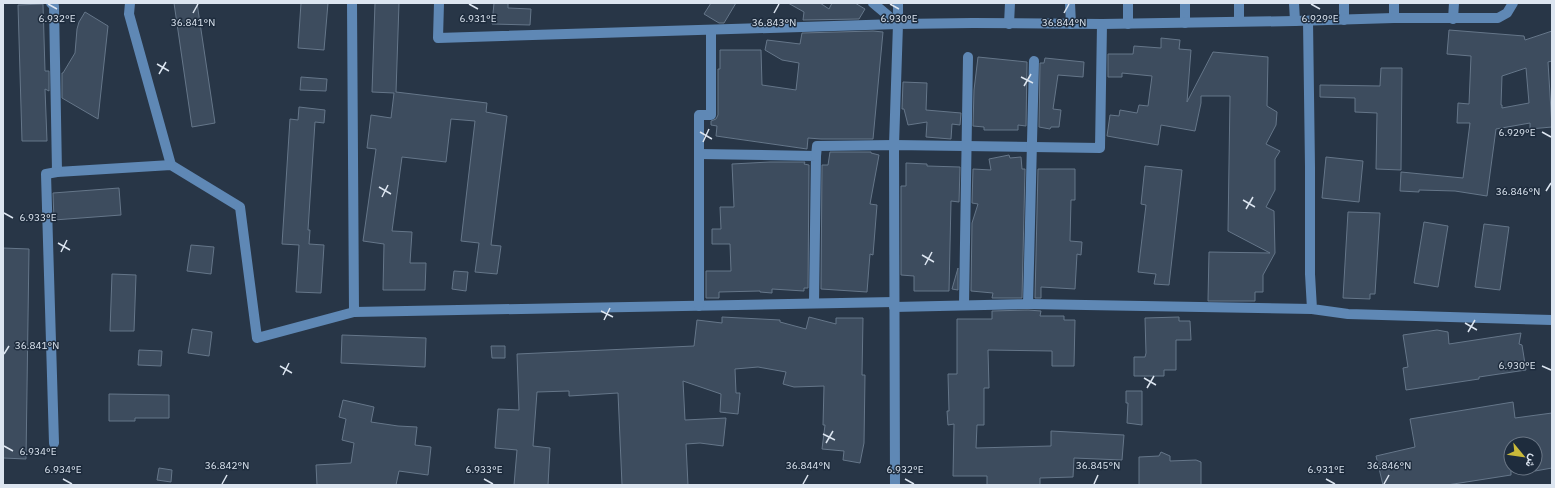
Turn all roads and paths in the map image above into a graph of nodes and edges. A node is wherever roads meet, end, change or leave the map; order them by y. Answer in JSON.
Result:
{"nodes":[{"id":1,"x":51,"y":3,"type":"edge"},
{"id":2,"x":130,"y":3,"type":"edge"},
{"id":3,"x":352,"y":3,"type":"edge"},
{"id":4,"x":439,"y":3,"type":"edge"},
{"id":5,"x":874,"y":3,"type":"edge"},
{"id":6,"x":898,"y":3,"type":"edge"},
{"id":7,"x":1010,"y":3,"type":"edge"},
{"id":8,"x":1070,"y":3,"type":"edge"},
{"id":9,"x":1128,"y":3,"type":"edge"},
{"id":10,"x":1185,"y":3,"type":"edge"},
{"id":11,"x":1239,"y":3,"type":"edge"},
{"id":12,"x":1294,"y":3,"type":"edge"},
{"id":13,"x":1344,"y":3,"type":"edge"},
{"id":14,"x":1394,"y":3,"type":"edge"},
{"id":15,"x":1454,"y":3,"type":"edge"},
{"id":16,"x":1513,"y":3,"type":"edge"},
{"id":17,"x":1394,"y":18,"type":"junction"},
{"id":18,"x":1453,"y":19,"type":"junction"},
{"id":19,"x":1344,"y":20,"type":"junction"},
{"id":20,"x":1238,"y":21,"type":"junction"},
{"id":21,"x":1295,"y":21,"type":"junction"},
{"id":22,"x":1308,"y":21,"type":"junction"},
{"id":23,"x":1185,"y":22,"type":"junction"},
{"id":24,"x":898,"y":24,"type":"junction"},
{"id":25,"x":1009,"y":24,"type":"junction"},
{"id":26,"x":1071,"y":24,"type":"junction"},
{"id":27,"x":1102,"y":24,"type":"junction"},
{"id":28,"x":1128,"y":24,"type":"junction"},
{"id":29,"x":711,"y":30,"type":"junction"},
{"id":30,"x":968,"y":57,"type":"dead end"},
{"id":31,"x":1034,"y":61,"type":"dead end"},
{"id":32,"x":894,"y":145,"type":"junction"},
{"id":33,"x":967,"y":147,"type":"junction"},
{"id":34,"x":1032,"y":148,"type":"junction"},
{"id":35,"x":699,"y":154,"type":"junction"},
{"id":36,"x":816,"y":156,"type":"junction"},
{"id":37,"x":171,"y":165,"type":"junction"},
{"id":38,"x":57,"y":172,"type":"junction"},
{"id":39,"x":814,"y":303,"type":"junction"},
{"id":40,"x":894,"y":304,"type":"junction"},
{"id":41,"x":1028,"y":304,"type":"junction"},
{"id":42,"x":964,"y":305,"type":"junction"},
{"id":43,"x":699,"y":306,"type":"junction"},
{"id":44,"x":1312,"y":309,"type":"junction"},
{"id":45,"x":354,"y":312,"type":"junction"},
{"id":46,"x":1552,"y":320,"type":"edge"},
{"id":47,"x":54,"y":443,"type":"dead end"},
{"id":48,"x":895,"y":485,"type":"edge"}],
"edges":[{"from":1,"to":38,"type":"street"},
{"from":2,"to":37,"type":"street"},
{"from":3,"to":45,"type":"street"},
{"from":4,"to":29,"type":"street"},
{"from":5,"to":24,"type":"street"},
{"from":6,"to":24,"type":"street"},
{"from":7,"to":25,"type":"street"},
{"from":8,"to":26,"type":"street"},
{"from":9,"to":28,"type":"street"},
{"from":10,"to":23,"type":"street"},
{"from":11,"to":20,"type":"street"},
{"from":12,"to":21,"type":"street"},
{"from":13,"to":19,"type":"street"},
{"from":14,"to":17,"type":"street"},
{"from":15,"to":18,"type":"street"},
{"from":16,"to":18,"type":"street"},
{"from":17,"to":18,"type":"street"},
{"from":17,"to":19,"type":"street"},
{"from":19,"to":22,"type":"street"},
{"from":20,"to":21,"type":"street"},
{"from":20,"to":23,"type":"street"},
{"from":21,"to":22,"type":"street"},
{"from":22,"to":44,"type":"street"},
{"from":23,"to":28,"type":"street"},
{"from":24,"to":25,"type":"street"},
{"from":24,"to":29,"type":"street"},
{"from":24,"to":32,"type":"street"},
{"from":25,"to":26,"type":"street"},
{"from":26,"to":27,"type":"street"},
{"from":27,"to":28,"type":"street"},
{"from":27,"to":34,"type":"street"},
{"from":29,"to":35,"type":"street"},
{"from":30,"to":33,"type":"street"},
{"from":31,"to":34,"type":"street"},
{"from":32,"to":33,"type":"street"},
{"from":32,"to":36,"type":"street"},
{"from":32,"to":40,"type":"street"},
{"from":33,"to":34,"type":"street"},
{"from":33,"to":42,"type":"street"},
{"from":34,"to":41,"type":"street"},
{"from":35,"to":36,"type":"street"},
{"from":35,"to":43,"type":"street"},
{"from":36,"to":39,"type":"street"},
{"from":37,"to":38,"type":"street"},
{"from":37,"to":45,"type":"street"},
{"from":38,"to":47,"type":"street"},
{"from":39,"to":40,"type":"street"},
{"from":39,"to":43,"type":"street"},
{"from":40,"to":42,"type":"street"},
{"from":40,"to":48,"type":"street"},
{"from":41,"to":42,"type":"street"},
{"from":41,"to":44,"type":"street"},
{"from":43,"to":45,"type":"street"},
{"from":44,"to":46,"type":"street"}]}
